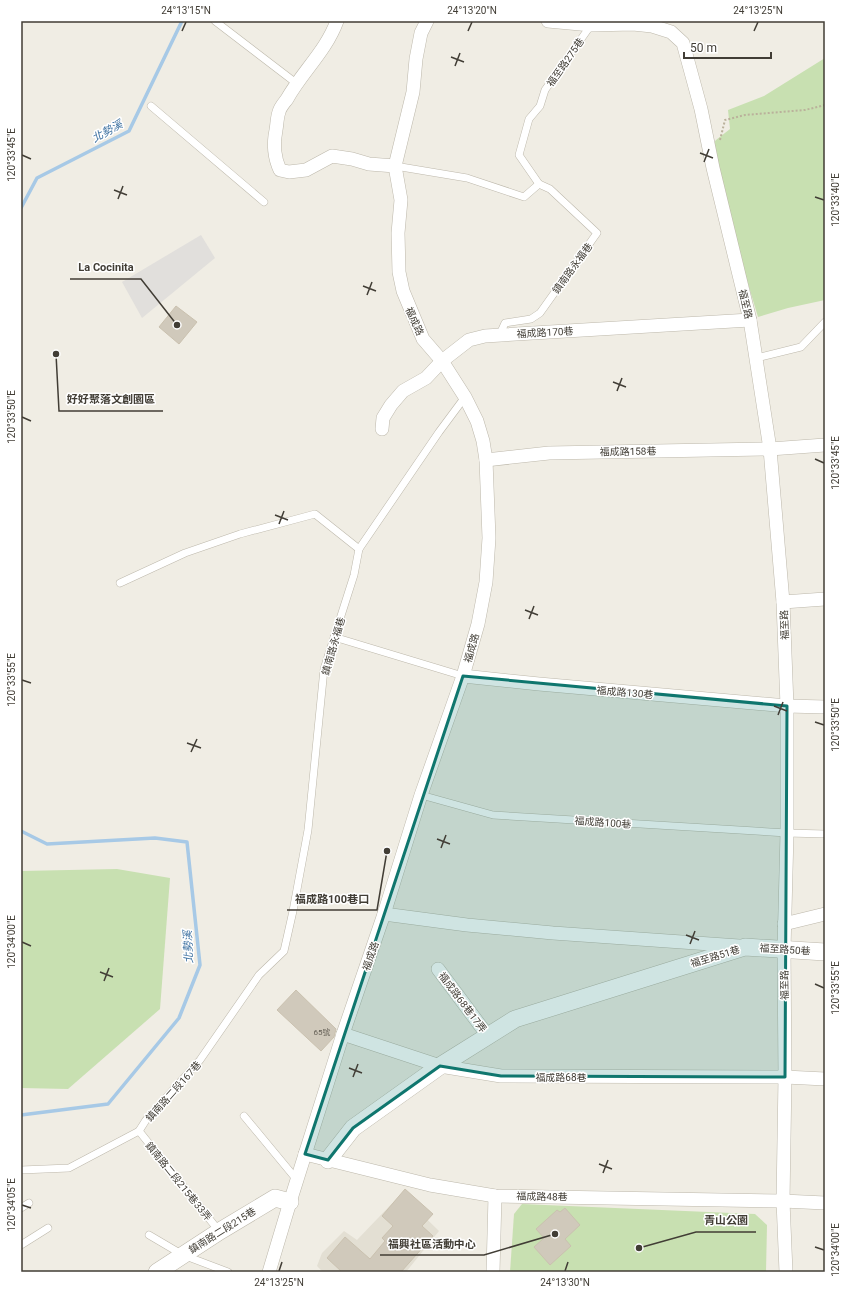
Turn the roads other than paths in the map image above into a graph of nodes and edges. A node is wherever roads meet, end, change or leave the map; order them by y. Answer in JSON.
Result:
{"nodes":[{"id":1,"x":216,"y":21,"type":"edge"},
{"id":2,"x":337,"y":21,"type":"edge"},
{"id":3,"x":427,"y":21,"type":"edge"},
{"id":4,"x":548,"y":21,"type":"edge"},
{"id":5,"x":634,"y":22,"type":"edge"},
{"id":6,"x":591,"y":25,"type":"junction"},
{"id":7,"x":296,"y":83,"type":"junction"},
{"id":8,"x":151,"y":106,"type":"dead end"},
{"id":9,"x":396,"y":166,"type":"junction"},
{"id":10,"x":539,"y":184,"type":"junction"},
{"id":11,"x":264,"y":202,"type":"dead end"},
{"id":12,"x":750,"y":320,"type":"junction"},
{"id":13,"x":825,"y":322,"type":"edge"},
{"id":14,"x":500,"y":334,"type":"junction"},
{"id":15,"x":756,"y":358,"type":"junction"},
{"id":16,"x":442,"y":361,"type":"junction"},
{"id":17,"x":465,"y":397,"type":"junction"},
{"id":18,"x":382,"y":429,"type":"dead end"},
{"id":19,"x":825,"y":445,"type":"edge"},
{"id":20,"x":770,"y":449,"type":"junction"},
{"id":21,"x":486,"y":460,"type":"junction"},
{"id":22,"x":359,"y":549,"type":"junction"},
{"id":23,"x":120,"y":583,"type":"dead end"},
{"id":24,"x":825,"y":599,"type":"edge"},
{"id":25,"x":784,"y":602,"type":"junction"},
{"id":26,"x":334,"y":637,"type":"junction"},
{"id":27,"x":463,"y":676,"type":"junction"},
{"id":28,"x":787,"y":706,"type":"junction"},
{"id":29,"x":825,"y":707,"type":"edge"},
{"id":30,"x":421,"y":795,"type":"junction"},
{"id":31,"x":787,"y":833,"type":"junction"},
{"id":32,"x":825,"y":834,"type":"edge"},
{"id":33,"x":384,"y":914,"type":"junction"},
{"id":34,"x":825,"y":914,"type":"edge"},
{"id":35,"x":784,"y":924,"type":"junction"},
{"id":36,"x":746,"y":947,"type":"junction"},
{"id":37,"x":784,"y":949,"type":"junction"},
{"id":38,"x":284,"y":951,"type":"joint"},
{"id":39,"x":825,"y":952,"type":"edge"},
{"id":40,"x":438,"y":969,"type":"dead end"},
{"id":41,"x":343,"y":1034,"type":"junction"},
{"id":42,"x":488,"y":1036,"type":"junction"},
{"id":43,"x":440,"y":1066,"type":"junction"},
{"id":44,"x":785,"y":1077,"type":"junction"},
{"id":45,"x":825,"y":1079,"type":"edge"},
{"id":46,"x":244,"y":1116,"type":"dead end"},
{"id":47,"x":139,"y":1131,"type":"junction"},
{"id":48,"x":305,"y":1154,"type":"junction"},
{"id":49,"x":328,"y":1160,"type":"junction"},
{"id":50,"x":21,"y":1170,"type":"edge"},
{"id":51,"x":297,"y":1180,"type":"junction"},
{"id":52,"x":496,"y":1196,"type":"junction"},
{"id":53,"x":783,"y":1201,"type":"junction"},
{"id":54,"x":290,"y":1202,"type":"junction"},
{"id":55,"x":30,"y":1203,"type":"dead end"},
{"id":56,"x":825,"y":1203,"type":"edge"},
{"id":57,"x":21,"y":1208,"type":"edge"},
{"id":58,"x":48,"y":1228,"type":"dead end"},
{"id":59,"x":220,"y":1231,"type":"junction"},
{"id":60,"x":149,"y":1235,"type":"dead end"},
{"id":61,"x":21,"y":1245,"type":"edge"},
{"id":62,"x":183,"y":1255,"type":"junction"},
{"id":63,"x":157,"y":1272,"type":"edge"},
{"id":64,"x":228,"y":1272,"type":"edge"},
{"id":65,"x":269,"y":1272,"type":"edge"},
{"id":66,"x":492,"y":1272,"type":"edge"},
{"id":67,"x":786,"y":1272,"type":"edge"}],
"edges":[{"from":1,"to":7,"type":"lane"},
{"from":2,"to":7,"type":"street"},
{"from":3,"to":9,"type":"street","name":"福成路"},
{"from":4,"to":6,"type":"street"},
{"from":5,"to":6,"type":"street"},
{"from":5,"to":12,"type":"street","name":"福至路"},
{"from":6,"to":10,"type":"lane","name":"福至路275巷"},
{"from":7,"to":9,"type":"street"},
{"from":8,"to":11,"type":"lane"},
{"from":9,"to":10,"type":"lane"},
{"from":9,"to":16,"type":"street","name":"福成路"},
{"from":10,"to":14,"type":"lane","name":"鎮南路永福巷"},
{"from":12,"to":14,"type":"street","name":"福成路170巷"},
{"from":12,"to":15,"type":"street","name":"福至路"},
{"from":13,"to":15,"type":"lane"},
{"from":14,"to":16,"type":"street","name":"福成路170巷"},
{"from":15,"to":20,"type":"street","name":"福至路"},
{"from":16,"to":17,"type":"street","name":"福成路"},
{"from":16,"to":18,"type":"street","name":"福成路170巷"},
{"from":17,"to":21,"type":"street","name":"福成路"},
{"from":17,"to":22,"type":"lane","name":"鎮南路永福巷"},
{"from":19,"to":20,"type":"street","name":"福成路158巷"},
{"from":20,"to":21,"type":"street","name":"福成路158巷"},
{"from":20,"to":25,"type":"street","name":"福至路"},
{"from":21,"to":27,"type":"street","name":"福成路"},
{"from":22,"to":23,"type":"lane"},
{"from":22,"to":26,"type":"lane","name":"鎮南路永福巷"},
{"from":24,"to":25,"type":"street"},
{"from":25,"to":28,"type":"street","name":"福至路"},
{"from":26,"to":27,"type":"lane"},
{"from":26,"to":38,"type":"lane","name":"鎮南路永福巷"},
{"from":27,"to":28,"type":"street","name":"福成路130巷"},
{"from":27,"to":30,"type":"street","name":"福成路"},
{"from":28,"to":29,"type":"street","name":"福成路130巷"},
{"from":28,"to":31,"type":"street","name":"福至路"},
{"from":30,"to":31,"type":"lane","name":"福成路100巷"},
{"from":30,"to":33,"type":"street","name":"福成路"},
{"from":31,"to":32,"type":"lane","name":"福成路100巷"},
{"from":31,"to":35,"type":"street","name":"福至路"},
{"from":33,"to":36,"type":"street","name":"福至路51巷"},
{"from":33,"to":41,"type":"street","name":"福成路"},
{"from":34,"to":35,"type":"street"},
{"from":35,"to":37,"type":"street","name":"福至路"},
{"from":36,"to":37,"type":"street","name":"福至路50巷"},
{"from":36,"to":42,"type":"street","name":"福至路51巷"},
{"from":37,"to":39,"type":"street","name":"福至路50巷"},
{"from":37,"to":44,"type":"street","name":"福至路"},
{"from":38,"to":47,"type":"lane","name":"鎮南路二段167巷"},
{"from":40,"to":42,"type":"street","name":"福成路68巷17弄"},
{"from":41,"to":43,"type":"street","name":"福成路68巷"},
{"from":41,"to":48,"type":"street","name":"福成路"},
{"from":42,"to":43,"type":"street","name":"福至路51巷"},
{"from":43,"to":44,"type":"street","name":"福成路68巷"},
{"from":43,"to":49,"type":"street","name":"福至路51巷"},
{"from":44,"to":45,"type":"street","name":"福成路68巷"},
{"from":44,"to":53,"type":"street","name":"福至路"},
{"from":46,"to":51,"type":"lane"},
{"from":47,"to":50,"type":"lane","name":"鎮南路二段167巷"},
{"from":47,"to":59,"type":"lane","name":"鎮南路二段215巷33弄"},
{"from":48,"to":49,"type":"street","name":"福成路48巷"},
{"from":48,"to":51,"type":"street","name":"福成路"},
{"from":49,"to":52,"type":"street","name":"福成路48巷"},
{"from":51,"to":54,"type":"street","name":"福成路"},
{"from":52,"to":53,"type":"street","name":"福成路48巷"},
{"from":52,"to":66,"type":"street"},
{"from":53,"to":56,"type":"street","name":"福成路48巷"},
{"from":53,"to":67,"type":"street","name":"福至路"},
{"from":54,"to":59,"type":"street","name":"鎮南路二段215巷"},
{"from":54,"to":65,"type":"street","name":"福成路"},
{"from":55,"to":57,"type":"lane"},
{"from":58,"to":61,"type":"lane"},
{"from":59,"to":62,"type":"street","name":"鎮南路二段215巷"},
{"from":60,"to":62,"type":"lane"},
{"from":62,"to":63,"type":"street","name":"鎮南路二段215巷"},
{"from":62,"to":64,"type":"lane"}]}
